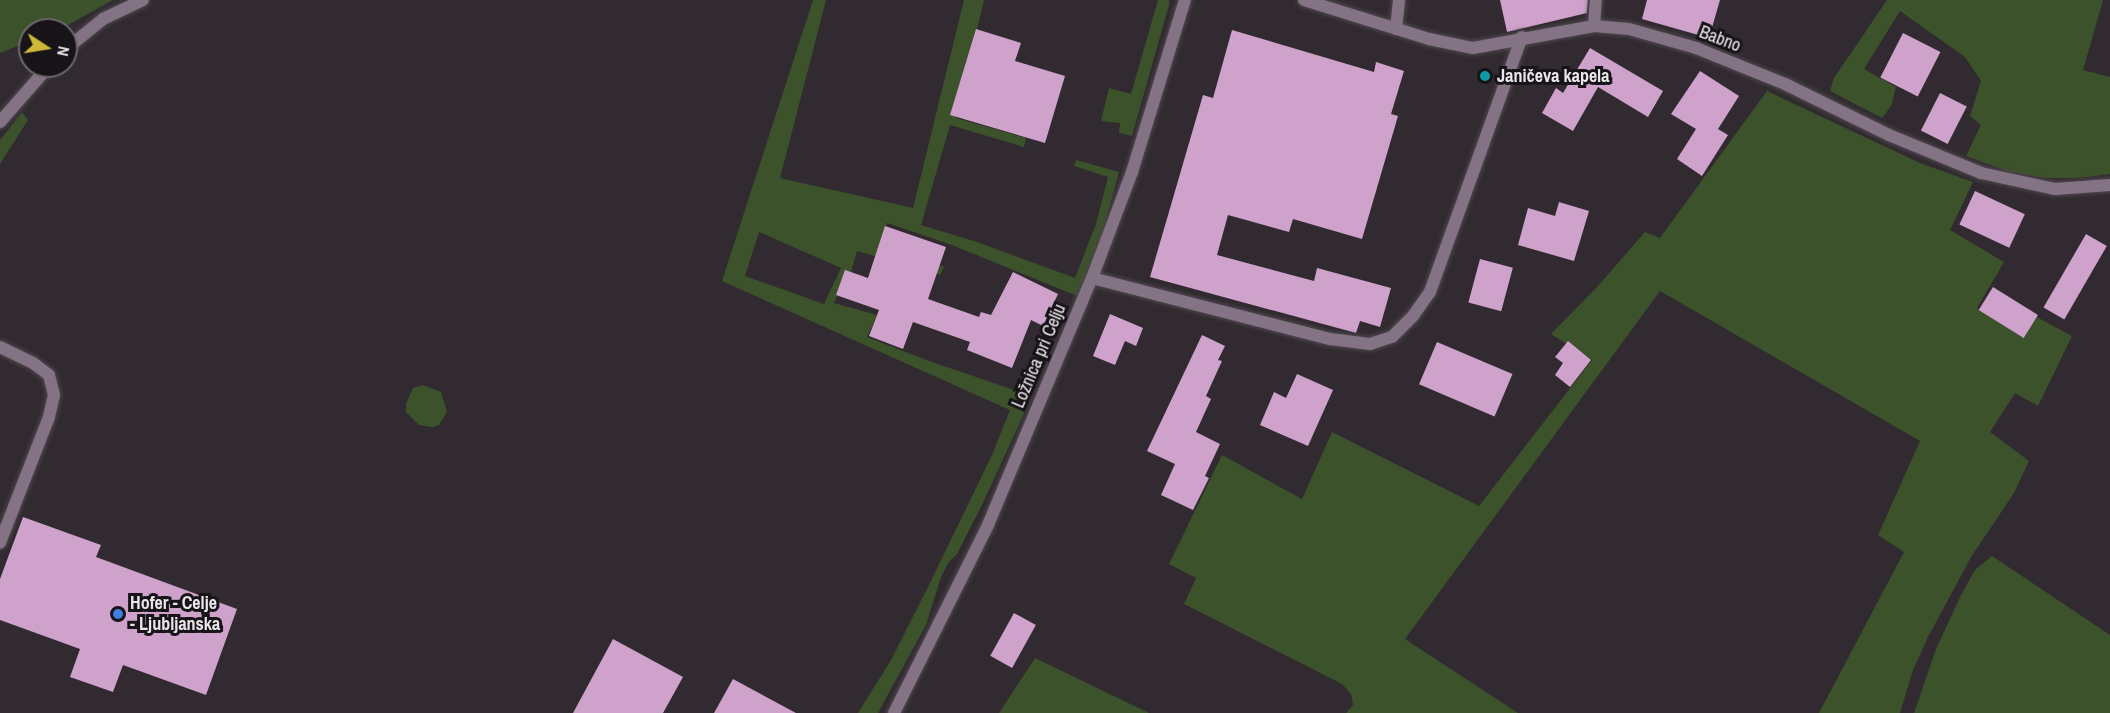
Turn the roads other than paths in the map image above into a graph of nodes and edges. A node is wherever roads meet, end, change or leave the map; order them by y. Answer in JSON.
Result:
{"nodes":[{"id":1,"x":143,"y":0,"type":"edge"},
{"id":2,"x":1185,"y":0,"type":"edge"},
{"id":3,"x":1304,"y":0,"type":"edge"},
{"id":4,"x":1400,"y":0,"type":"edge"},
{"id":5,"x":1596,"y":0,"type":"edge"},
{"id":6,"x":1594,"y":26,"type":"junction"},
{"id":7,"x":1396,"y":29,"type":"junction"},
{"id":8,"x":1522,"y":37,"type":"junction"},
{"id":9,"x":78,"y":39,"type":"edge"},
{"id":10,"x":38,"y":78,"type":"edge"},
{"id":11,"x":0,"y":122,"type":"edge"},
{"id":12,"x":2110,"y":185,"type":"edge"},
{"id":13,"x":1092,"y":278,"type":"junction"},
{"id":14,"x":0,"y":347,"type":"edge"},
{"id":15,"x":0,"y":543,"type":"edge"},
{"id":16,"x":894,"y":713,"type":"edge"}],
"edges":[{"from":1,"to":9,"type":"street"},
{"from":2,"to":13,"type":"street","name":"Ložnica pri Celju"},
{"from":3,"to":7,"type":"street","name":"Babno"},
{"from":4,"to":7,"type":"street"},
{"from":5,"to":6,"type":"street"},
{"from":6,"to":8,"type":"street","name":"Babno"},
{"from":6,"to":12,"type":"street","name":"Babno"},
{"from":7,"to":8,"type":"street","name":"Babno"},
{"from":8,"to":13,"type":"street"},
{"from":10,"to":11,"type":"street"},
{"from":13,"to":16,"type":"street","name":"Ložnica pri Celju"},
{"from":14,"to":15,"type":"street"}]}
